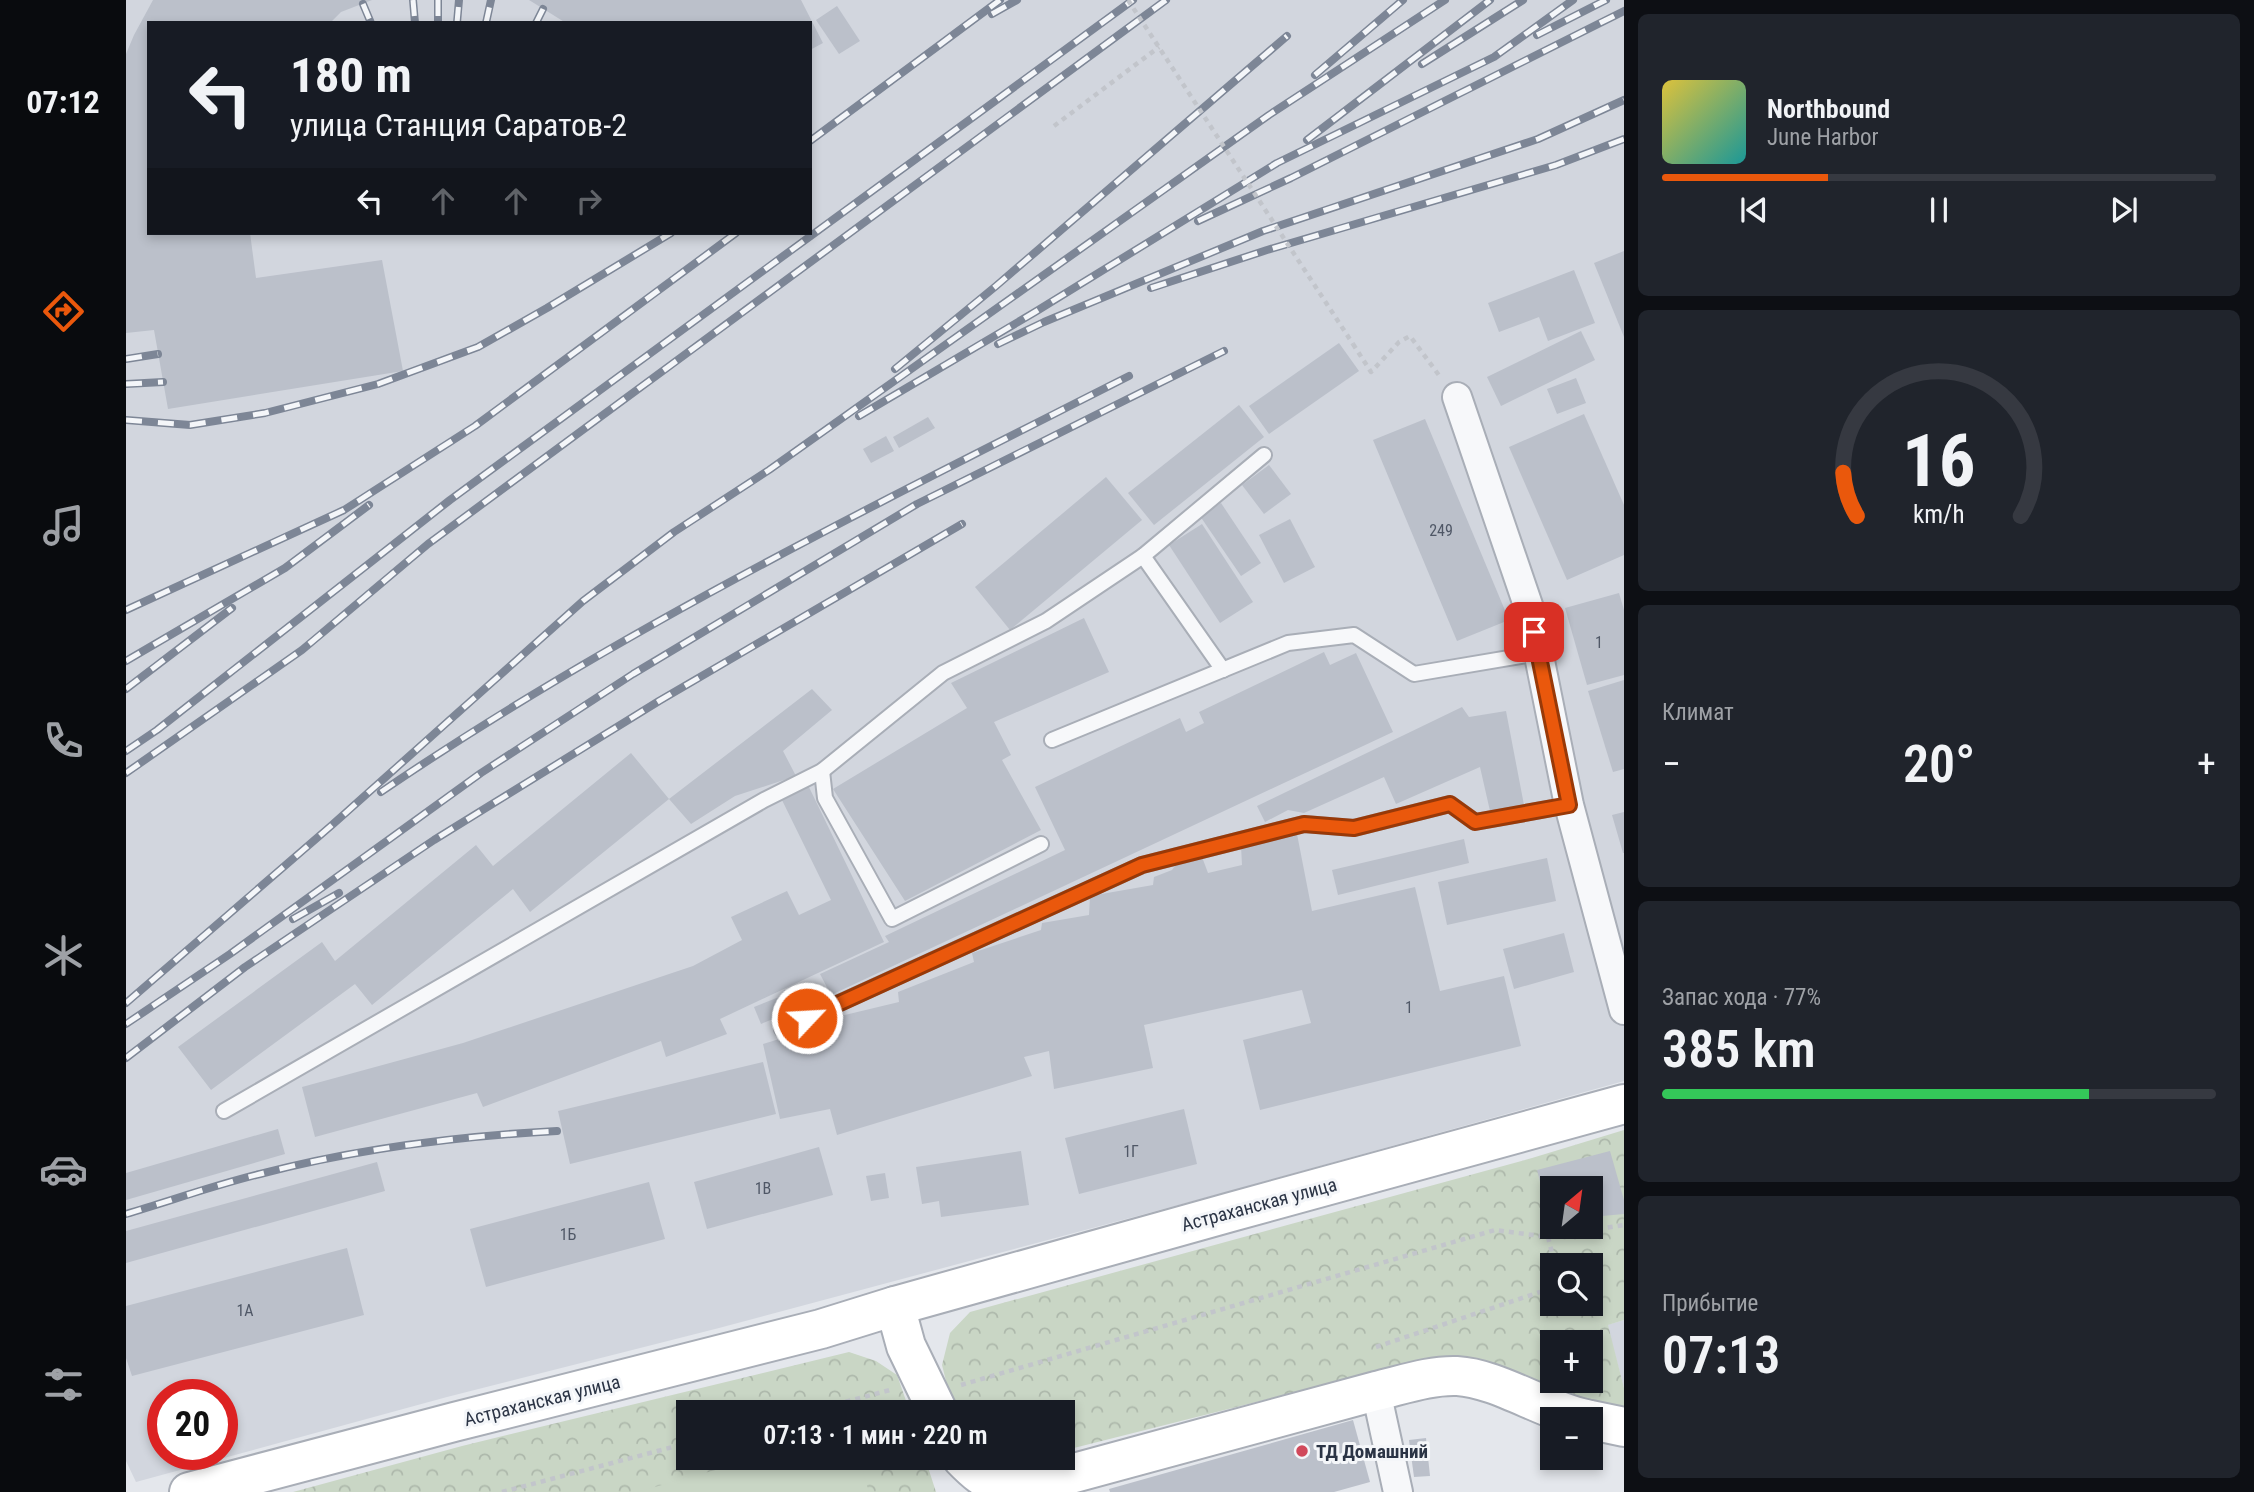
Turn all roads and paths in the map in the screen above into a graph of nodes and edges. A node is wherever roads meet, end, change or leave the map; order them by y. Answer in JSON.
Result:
{"nodes":[{"id":1,"x":1128,"y":0,"type":"edge"},
{"id":2,"x":1159,"y":47,"type":"junction"},
{"id":3,"x":1054,"y":126,"type":"dead end"},
{"id":4,"x":1434,"y":370,"type":"dead end"},
{"id":5,"x":1457,"y":397,"type":"dead end"},
{"id":6,"x":1264,"y":455,"type":"dead end"},
{"id":7,"x":1143,"y":556,"type":"junction"},
{"id":8,"x":1538,"y":653,"type":"junction"},
{"id":9,"x":1223,"y":670,"type":"junction"},
{"id":10,"x":1052,"y":740,"type":"dead end"},
{"id":11,"x":822,"y":771,"type":"junction"},
{"id":12,"x":1569,"y":805,"type":"junction"},
{"id":13,"x":1041,"y":844,"type":"dead end"},
{"id":14,"x":1624,"y":1010,"type":"edge"},
{"id":15,"x":782,"y":1029,"type":"dead end"},
{"id":16,"x":1624,"y":1104,"type":"edge"},
{"id":17,"x":224,"y":1111,"type":"dead end"},
{"id":18,"x":1624,"y":1224,"type":"edge"},
{"id":19,"x":1603,"y":1228,"type":"edge"},
{"id":20,"x":1540,"y":1236,"type":"edge"},
{"id":21,"x":1540,"y":1292,"type":"edge"},
{"id":22,"x":895,"y":1306,"type":"junction"},
{"id":23,"x":1376,"y":1347,"type":"dead end"},
{"id":24,"x":1376,"y":1391,"type":"junction"},
{"id":25,"x":854,"y":1400,"type":"edge"},
{"id":26,"x":932,"y":1400,"type":"edge"},
{"id":27,"x":1552,"y":1407,"type":"edge"},
{"id":28,"x":1603,"y":1423,"type":"edge"},
{"id":29,"x":1624,"y":1427,"type":"edge"},
{"id":30,"x":676,"y":1446,"type":"edge"},
{"id":31,"x":974,"y":1470,"type":"edge"},
{"id":32,"x":997,"y":1489,"type":"edge"},
{"id":33,"x":189,"y":1492,"type":"edge"},
{"id":34,"x":502,"y":1492,"type":"edge"},
{"id":35,"x":1398,"y":1492,"type":"edge"}],
"edges":[{"from":1,"to":2,"type":"path","bridge":true},
{"from":2,"to":3,"type":"path"},
{"from":2,"to":4,"type":"path","bridge":true},
{"from":5,"to":8,"type":"street"},
{"from":6,"to":7,"type":"lane"},
{"from":7,"to":9,"type":"lane"},
{"from":7,"to":11,"type":"lane"},
{"from":8,"to":9,"type":"lane"},
{"from":8,"to":12,"type":"street"},
{"from":9,"to":10,"type":"lane"},
{"from":11,"to":13,"type":"lane"},
{"from":11,"to":17,"type":"lane"},
{"from":12,"to":14,"type":"street"},
{"from":12,"to":15,"type":"lane"},
{"from":16,"to":22,"type":"main road","name":"Астраханская улица"},
{"from":18,"to":19,"type":"path"},
{"from":20,"to":26,"type":"path"},
{"from":21,"to":23,"type":"path"},
{"from":22,"to":26,"type":"main road"},
{"from":22,"to":33,"type":"main road","name":"Астраханская улица"},
{"from":24,"to":27,"type":"main road"},
{"from":24,"to":32,"type":"main road"},
{"from":24,"to":35,"type":"street"},
{"from":25,"to":26,"type":"path"},
{"from":28,"to":29,"type":"main road"},
{"from":30,"to":34,"type":"path"},
{"from":31,"to":32,"type":"main road"}]}
